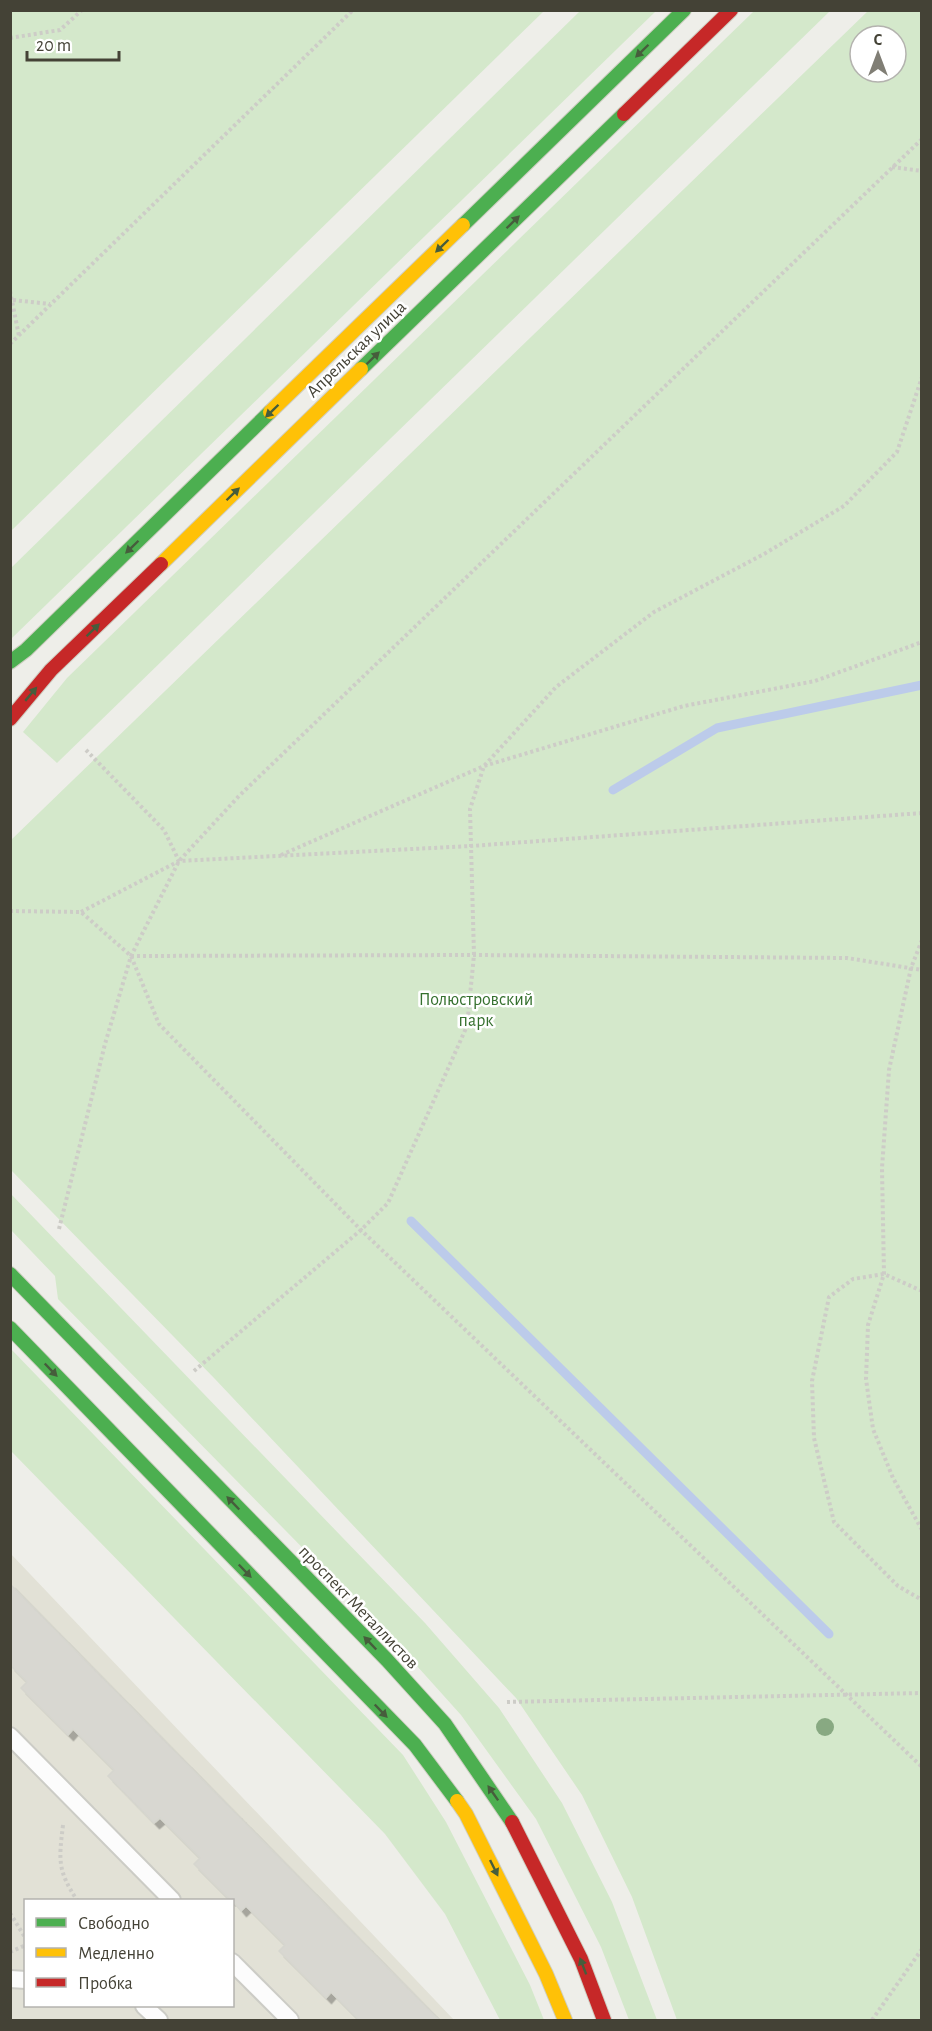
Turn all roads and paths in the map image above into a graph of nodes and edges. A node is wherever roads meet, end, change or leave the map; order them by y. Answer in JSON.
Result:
{"nodes":[{"id":1,"x":82,"y":10,"type":"edge"},
{"id":2,"x":353,"y":10,"type":"edge"},
{"id":3,"x":684,"y":10,"type":"edge"},
{"id":4,"x":731,"y":10,"type":"edge"},
{"id":5,"x":10,"y":38,"type":"edge"},
{"id":6,"x":921,"y":139,"type":"edge"},
{"id":7,"x":892,"y":167,"type":"junction"},
{"id":8,"x":921,"y":171,"type":"edge"},
{"id":9,"x":10,"y":291,"type":"edge"},
{"id":10,"x":11,"y":300,"type":"edge"},
{"id":11,"x":51,"y":304,"type":"junction"},
{"id":12,"x":19,"y":336,"type":"junction"},
{"id":13,"x":10,"y":344,"type":"edge"},
{"id":14,"x":921,"y":377,"type":"edge"},
{"id":15,"x":921,"y":642,"type":"edge"},
{"id":16,"x":10,"y":662,"type":"edge"},
{"id":17,"x":10,"y":719,"type":"edge"},
{"id":18,"x":86,"y":750,"type":"dead end"},
{"id":19,"x":484,"y":766,"type":"junction"},
{"id":20,"x":921,"y":813,"type":"edge"},
{"id":21,"x":471,"y":846,"type":"junction"},
{"id":22,"x":277,"y":856,"type":"junction"},
{"id":23,"x":179,"y":861,"type":"junction"},
{"id":24,"x":10,"y":911,"type":"edge"},
{"id":25,"x":81,"y":912,"type":"junction"},
{"id":26,"x":921,"y":939,"type":"edge"},
{"id":27,"x":474,"y":955,"type":"junction"},
{"id":28,"x":130,"y":956,"type":"junction"},
{"id":29,"x":911,"y":968,"type":"junction"},
{"id":30,"x":921,"y":970,"type":"edge"},
{"id":31,"x":59,"y":1229,"type":"dead end"},
{"id":32,"x":361,"y":1230,"type":"junction"},
{"id":33,"x":10,"y":1274,"type":"edge"},
{"id":34,"x":884,"y":1274,"type":"junction"},
{"id":35,"x":921,"y":1292,"type":"edge"},
{"id":36,"x":10,"y":1328,"type":"edge"},
{"id":37,"x":195,"y":1371,"type":"dead end"},
{"id":38,"x":921,"y":1530,"type":"edge"},
{"id":39,"x":921,"y":1600,"type":"edge"},
{"id":40,"x":921,"y":1693,"type":"edge"},
{"id":41,"x":845,"y":1694,"type":"junction"},
{"id":42,"x":507,"y":1702,"type":"dead end"},
{"id":43,"x":10,"y":1736,"type":"edge"},
{"id":44,"x":921,"y":1767,"type":"edge"},
{"id":45,"x":66,"y":1793,"type":"junction"},
{"id":46,"x":76,"y":1899,"type":"edge"},
{"id":47,"x":171,"y":1899,"type":"edge"},
{"id":48,"x":10,"y":1913,"type":"edge"},
{"id":49,"x":24,"y":1936,"type":"edge"},
{"id":50,"x":24,"y":1946,"type":"edge"},
{"id":51,"x":921,"y":1949,"type":"edge"},
{"id":52,"x":10,"y":1952,"type":"edge"},
{"id":53,"x":234,"y":1964,"type":"edge"},
{"id":54,"x":145,"y":2007,"type":"edge"},
{"id":55,"x":159,"y":2020,"type":"edge"},
{"id":56,"x":290,"y":2020,"type":"edge"},
{"id":57,"x":565,"y":2020,"type":"edge"},
{"id":58,"x":604,"y":2020,"type":"edge"},
{"id":59,"x":872,"y":2020,"type":"edge"}],
"edges":[{"from":1,"to":5,"type":"path"},
{"from":2,"to":11,"type":"path"},
{"from":3,"to":16,"type":"street","name":"Апрельская улица","one_way":true},
{"from":17,"to":4,"type":"street","name":"Апрельская улица","one_way":true},
{"from":6,"to":7,"type":"path"},
{"from":7,"to":8,"type":"path"},
{"from":7,"to":23,"type":"path"},
{"from":9,"to":10,"type":"path"},
{"from":10,"to":11,"type":"path"},
{"from":10,"to":12,"type":"path"},
{"from":11,"to":12,"type":"path"},
{"from":12,"to":13,"type":"path"},
{"from":14,"to":19,"type":"path"},
{"from":15,"to":19,"type":"path"},
{"from":18,"to":23,"type":"path"},
{"from":19,"to":21,"type":"path"},
{"from":19,"to":22,"type":"path"},
{"from":20,"to":21,"type":"path"},
{"from":21,"to":22,"type":"path"},
{"from":21,"to":27,"type":"path"},
{"from":22,"to":23,"type":"path"},
{"from":23,"to":25,"type":"path"},
{"from":23,"to":28,"type":"path"},
{"from":24,"to":25,"type":"path"},
{"from":25,"to":28,"type":"path"},
{"from":26,"to":29,"type":"path"},
{"from":27,"to":28,"type":"path"},
{"from":27,"to":29,"type":"path"},
{"from":27,"to":32,"type":"path"},
{"from":28,"to":31,"type":"path"},
{"from":28,"to":32,"type":"path"},
{"from":29,"to":30,"type":"path"},
{"from":29,"to":34,"type":"path"},
{"from":32,"to":37,"type":"path"},
{"from":32,"to":41,"type":"path"},
{"from":58,"to":33,"type":"street","name":"проспект Металлистов","one_way":true},
{"from":34,"to":35,"type":"path"},
{"from":34,"to":38,"type":"path"},
{"from":34,"to":39,"type":"path"},
{"from":36,"to":57,"type":"street","one_way":true},
{"from":40,"to":41,"type":"path"},
{"from":41,"to":42,"type":"path"},
{"from":41,"to":44,"type":"path"},
{"from":43,"to":45,"type":"lane"},
{"from":45,"to":46,"type":"path"},
{"from":45,"to":47,"type":"lane"},
{"from":48,"to":49,"type":"path"},
{"from":50,"to":52,"type":"path"},
{"from":51,"to":59,"type":"path"},
{"from":53,"to":56,"type":"lane"},
{"from":54,"to":55,"type":"lane"}]}
